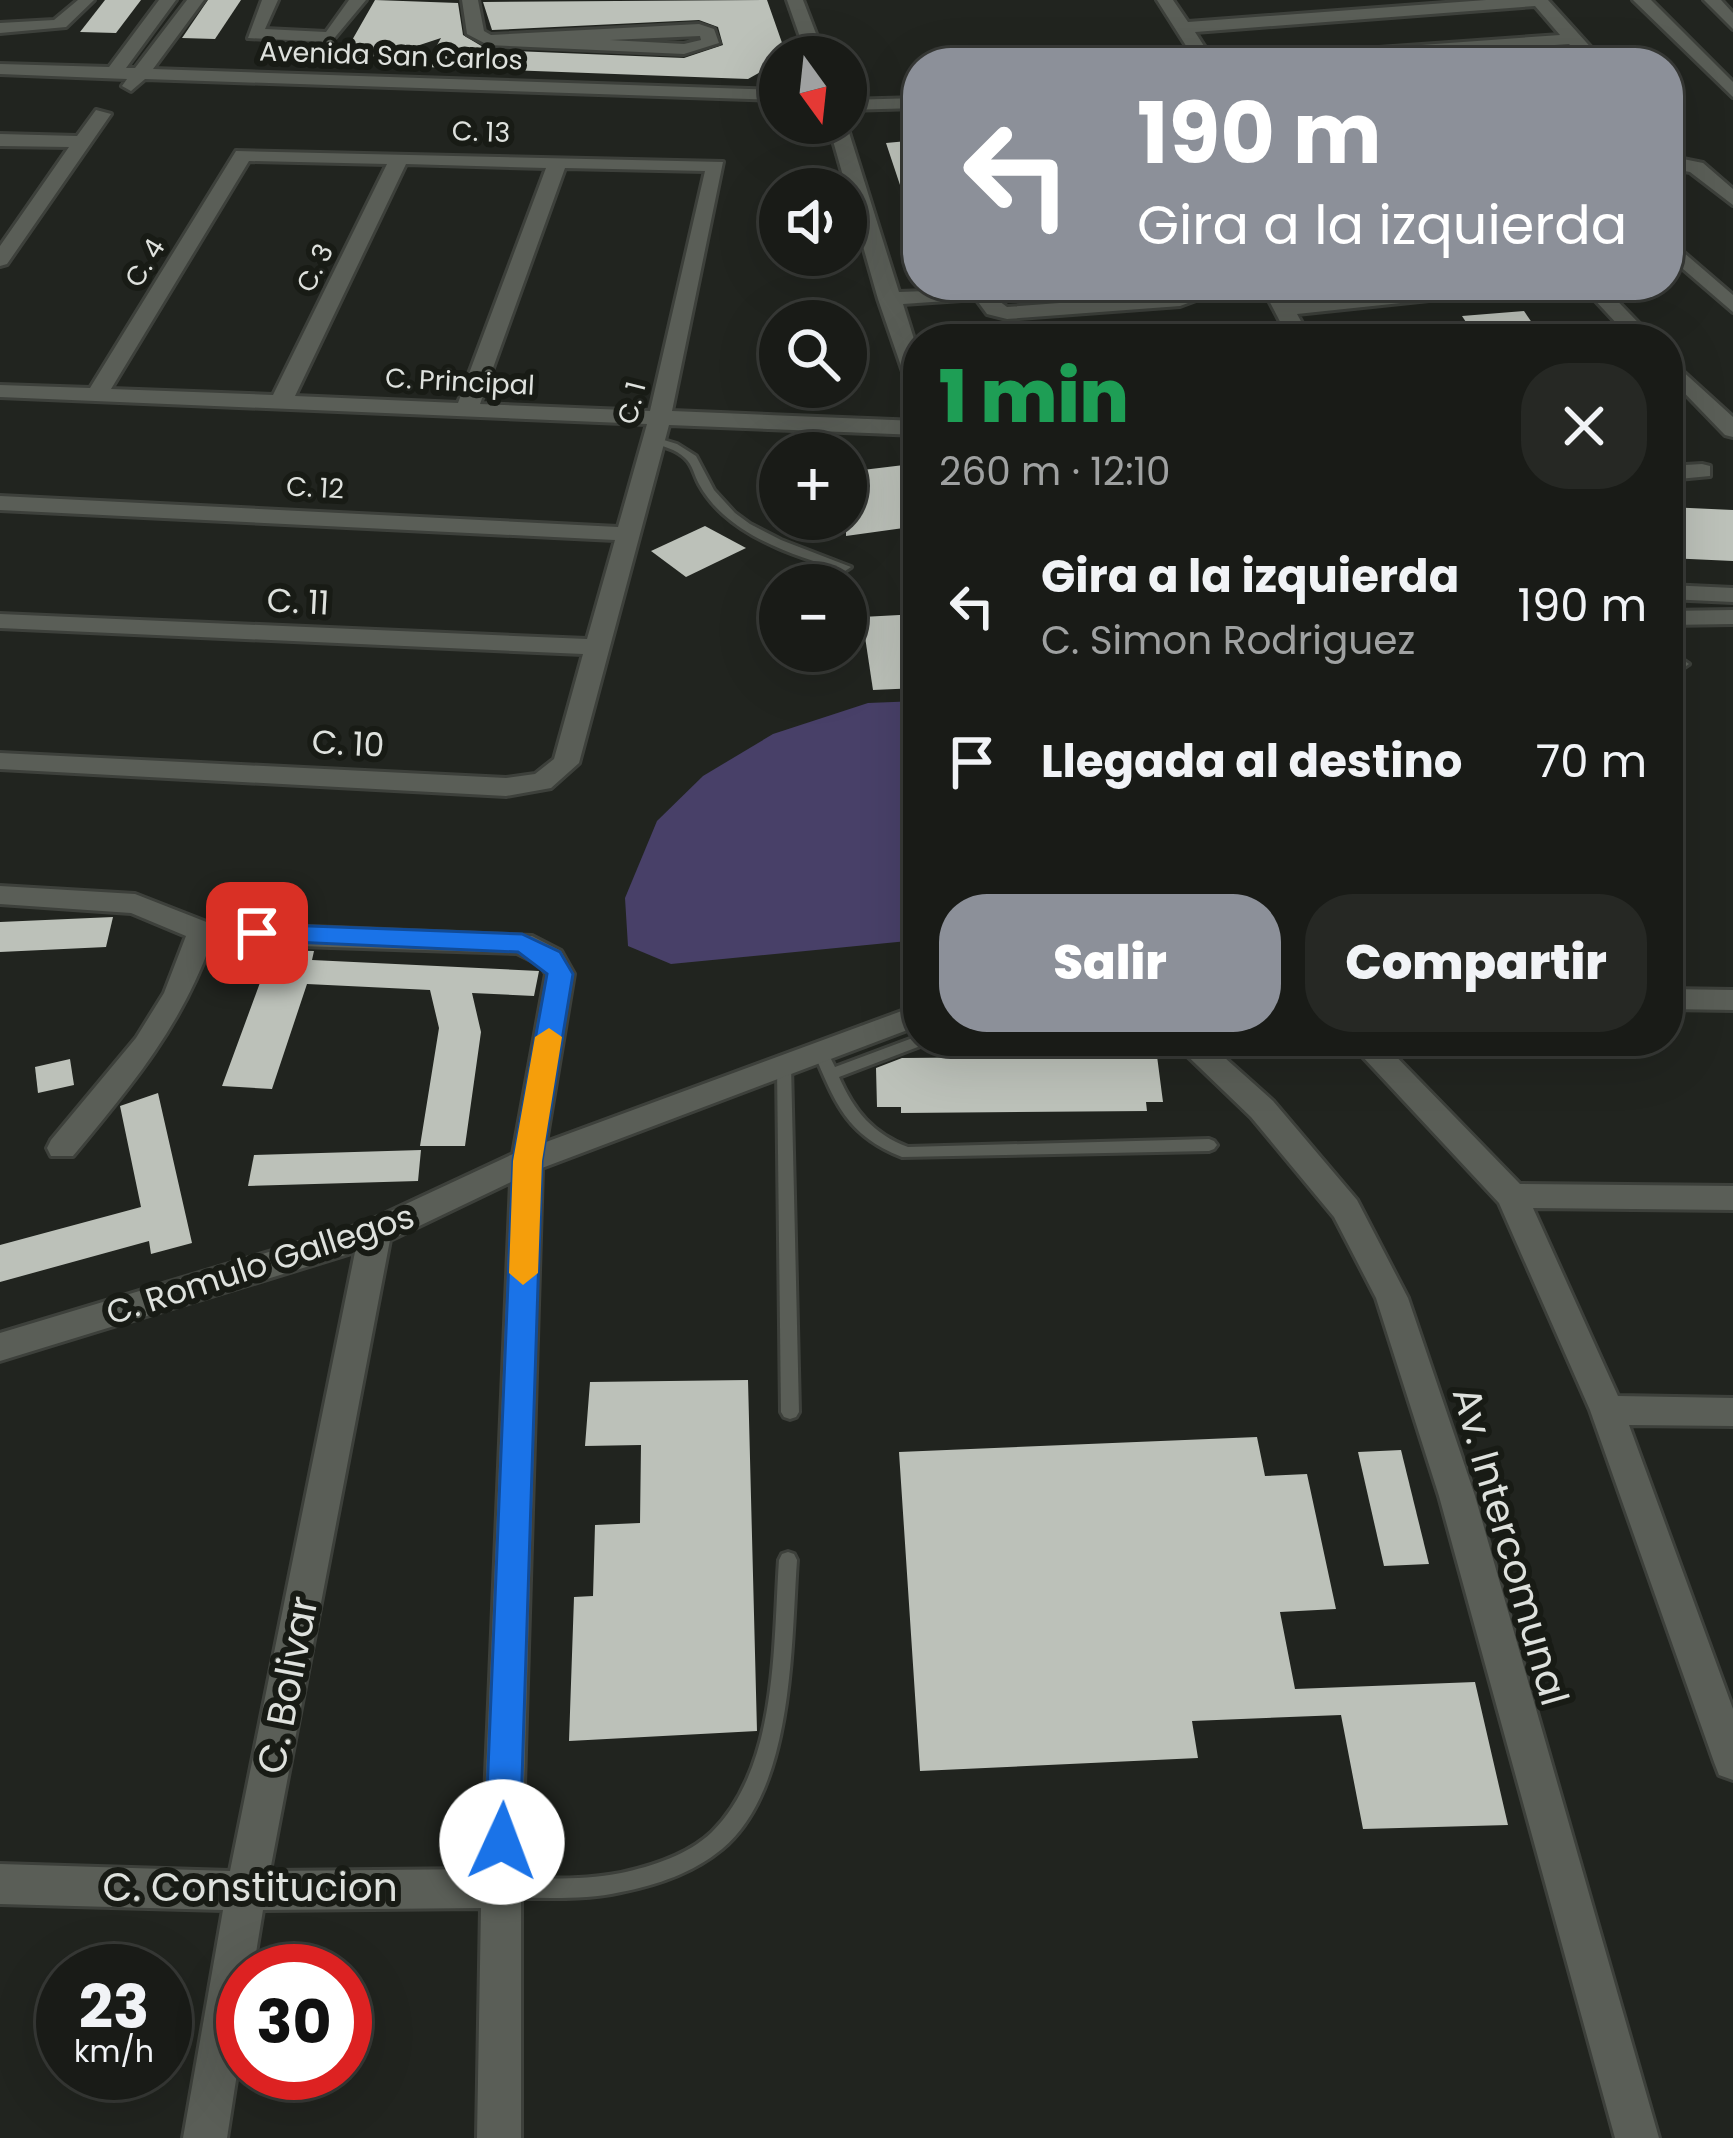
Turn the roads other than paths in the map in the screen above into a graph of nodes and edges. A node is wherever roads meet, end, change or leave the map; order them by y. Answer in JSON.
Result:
{"nodes":[{"id":1,"x":86,"y":0,"type":"edge"},
{"id":2,"x":168,"y":0,"type":"edge"},
{"id":3,"x":196,"y":0,"type":"edge"},
{"id":4,"x":270,"y":0,"type":"edge"},
{"id":5,"x":358,"y":0,"type":"edge"},
{"id":6,"x":470,"y":0,"type":"edge"},
{"id":7,"x":794,"y":0,"type":"edge"},
{"id":8,"x":1165,"y":0,"type":"edge"},
{"id":9,"x":1641,"y":0,"type":"edge"},
{"id":10,"x":1539,"y":1,"type":"edge"},
{"id":11,"x":1722,"y":6,"type":"edge"},
{"id":12,"x":1733,"y":25,"type":"edge"},
{"id":13,"x":0,"y":28,"type":"edge"},
{"id":14,"x":1183,"y":28,"type":"junction"},
{"id":15,"x":808,"y":36,"type":"edge"},
{"id":16,"x":1572,"y":39,"type":"junction"},
{"id":17,"x":525,"y":41,"type":"junction"},
{"id":18,"x":1196,"y":48,"type":"edge"},
{"id":19,"x":1447,"y":48,"type":"edge"},
{"id":20,"x":1581,"y":48,"type":"edge"},
{"id":21,"x":131,"y":50,"type":"junction"},
{"id":22,"x":157,"y":50,"type":"junction"},
{"id":23,"x":0,"y":69,"type":"edge"},
{"id":24,"x":112,"y":75,"type":"junction"},
{"id":25,"x":0,"y":81,"type":"edge"},
{"id":26,"x":135,"y":81,"type":"junction"},
{"id":27,"x":1733,"y":92,"type":"edge"},
{"id":28,"x":759,"y":95,"type":"edge"},
{"id":29,"x":903,"y":103,"type":"edge"},
{"id":30,"x":867,"y":104,"type":"edge"},
{"id":31,"x":759,"y":105,"type":"edge"},
{"id":32,"x":102,"y":114,"type":"dead end"},
{"id":33,"x":0,"y":140,"type":"edge"},
{"id":34,"x":84,"y":142,"type":"junction"},
{"id":35,"x":843,"y":144,"type":"edge"},
{"id":36,"x":400,"y":157,"type":"junction"},
{"id":37,"x":240,"y":158,"type":"joint"},
{"id":38,"x":558,"y":162,"type":"junction"},
{"id":39,"x":1683,"y":165,"type":"edge"},
{"id":40,"x":717,"y":171,"type":"joint"},
{"id":41,"x":1733,"y":199,"type":"edge"},
{"id":42,"x":0,"y":220,"type":"edge"},
{"id":43,"x":28,"y":220,"type":"junction"},
{"id":44,"x":1683,"y":259,"type":"edge"},
{"id":45,"x":0,"y":260,"type":"edge"},
{"id":46,"x":903,"y":298,"type":"edge"},
{"id":47,"x":888,"y":299,"type":"junction"},
{"id":48,"x":987,"y":300,"type":"edge"},
{"id":49,"x":1180,"y":300,"type":"edge"},
{"id":50,"x":1278,"y":300,"type":"edge"},
{"id":51,"x":1350,"y":300,"type":"edge"},
{"id":52,"x":1606,"y":300,"type":"edge"},
{"id":53,"x":1733,"y":306,"type":"edge"},
{"id":54,"x":1283,"y":309,"type":"junction"},
{"id":55,"x":1292,"y":324,"type":"edge"},
{"id":56,"x":1629,"y":324,"type":"edge"},
{"id":57,"x":903,"y":343,"type":"edge"},
{"id":58,"x":1683,"y":379,"type":"edge"},
{"id":59,"x":0,"y":391,"type":"edge"},
{"id":60,"x":97,"y":395,"type":"junction"},
{"id":61,"x":280,"y":404,"type":"junction"},
{"id":62,"x":466,"y":412,"type":"junction"},
{"id":63,"x":903,"y":428,"type":"edge"},
{"id":64,"x":656,"y":430,"type":"junction"},
{"id":65,"x":1733,"y":430,"type":"edge"},
{"id":66,"x":1702,"y":471,"type":"dead end"},
{"id":67,"x":1683,"y":472,"type":"edge"},
{"id":68,"x":0,"y":502,"type":"edge"},
{"id":69,"x":627,"y":534,"type":"junction"},
{"id":70,"x":836,"y":564,"type":"edge"},
{"id":71,"x":1683,"y":593,"type":"edge"},
{"id":72,"x":1733,"y":595,"type":"edge"},
{"id":73,"x":1733,"y":617,"type":"edge"},
{"id":74,"x":1683,"y":618,"type":"edge"},
{"id":75,"x":0,"y":620,"type":"edge"},
{"id":76,"x":594,"y":647,"type":"junction"},
{"id":77,"x":0,"y":761,"type":"edge"},
{"id":78,"x":0,"y":895,"type":"edge"},
{"id":79,"x":206,"y":934,"type":"junction"},
{"id":80,"x":1683,"y":999,"type":"edge"},
{"id":81,"x":1733,"y":1000,"type":"edge"},
{"id":82,"x":903,"y":1023,"type":"edge"},
{"id":83,"x":903,"y":1045,"type":"edge"},
{"id":84,"x":1203,"y":1056,"type":"edge"},
{"id":85,"x":1377,"y":1056,"type":"edge"},
{"id":86,"x":826,"y":1063,"type":"junction"},
{"id":87,"x":784,"y":1065,"type":"junction"},
{"id":88,"x":1208,"y":1144,"type":"dead end"},
{"id":89,"x":62,"y":1148,"type":"dead end"},
{"id":90,"x":527,"y":1161,"type":"junction"},
{"id":91,"x":1512,"y":1196,"type":"junction"},
{"id":92,"x":1733,"y":1198,"type":"edge"},
{"id":93,"x":375,"y":1233,"type":"junction"},
{"id":94,"x":0,"y":1347,"type":"edge"},
{"id":95,"x":1607,"y":1410,"type":"junction"},
{"id":96,"x":790,"y":1412,"type":"dead end"},
{"id":97,"x":1733,"y":1412,"type":"edge"},
{"id":98,"x":788,"y":1560,"type":"dead end"},
{"id":99,"x":1721,"y":1686,"type":"edge"},
{"id":100,"x":1733,"y":1762,"type":"edge"},
{"id":101,"x":0,"y":1884,"type":"edge"},
{"id":102,"x":501,"y":1888,"type":"junction"},
{"id":103,"x":247,"y":1891,"type":"junction"},
{"id":104,"x":206,"y":2138,"type":"edge"},
{"id":105,"x":499,"y":2138,"type":"edge"},
{"id":106,"x":1636,"y":2138,"type":"edge"}],
"edges":[{"from":1,"to":13,"type":"street"},
{"from":2,"to":21,"type":"street"},
{"from":3,"to":22,"type":"street"},
{"from":4,"to":5,"type":"street"},
{"from":6,"to":17,"type":"street"},
{"from":7,"to":15,"type":"street"},
{"from":8,"to":14,"type":"street"},
{"from":9,"to":27,"type":"street"},
{"from":10,"to":14,"type":"street"},
{"from":10,"to":16,"type":"street"},
{"from":11,"to":12,"type":"street"},
{"from":14,"to":18,"type":"street"},
{"from":16,"to":19,"type":"street"},
{"from":16,"to":20,"type":"street"},
{"from":17,"to":17,"type":"street"},
{"from":21,"to":22,"type":"street"},
{"from":21,"to":24,"type":"street"},
{"from":22,"to":26,"type":"street"},
{"from":23,"to":24,"type":"street","name":"Avenida San Carlos"},
{"from":24,"to":26,"type":"street","name":"Avenida San Carlos"},
{"from":25,"to":26,"type":"street","name":"Avenida San Carlos"},
{"from":26,"to":28,"type":"street","name":"Avenida San Carlos"},
{"from":26,"to":31,"type":"street","name":"Avenida San Carlos"},
{"from":29,"to":30,"type":"street"},
{"from":32,"to":34,"type":"street"},
{"from":33,"to":34,"type":"street"},
{"from":34,"to":43,"type":"street"},
{"from":35,"to":47,"type":"street"},
{"from":36,"to":37,"type":"street","name":"C. 13"},
{"from":36,"to":38,"type":"street","name":"C. 13"},
{"from":36,"to":61,"type":"street","name":"C. 3"},
{"from":37,"to":60,"type":"street","name":"C. 4"},
{"from":38,"to":40,"type":"street","name":"C. 13"},
{"from":38,"to":62,"type":"street"},
{"from":39,"to":41,"type":"street"},
{"from":40,"to":64,"type":"street","name":"C. 1"},
{"from":42,"to":43,"type":"street"},
{"from":43,"to":45,"type":"street"},
{"from":44,"to":53,"type":"street"},
{"from":46,"to":47,"type":"street"},
{"from":47,"to":57,"type":"street"},
{"from":48,"to":49,"type":"street"},
{"from":50,"to":54,"type":"street"},
{"from":51,"to":54,"type":"street"},
{"from":52,"to":56,"type":"street"},
{"from":54,"to":55,"type":"street"},
{"from":58,"to":65,"type":"street"},
{"from":59,"to":60,"type":"street","name":"C. Principal"},
{"from":60,"to":61,"type":"street","name":"C. Principal"},
{"from":61,"to":62,"type":"street","name":"C. Principal"},
{"from":62,"to":64,"type":"street","name":"C. Principal"},
{"from":63,"to":64,"type":"street","name":"C. Principal"},
{"from":64,"to":69,"type":"street","name":"C. 1"},
{"from":64,"to":70,"type":"lane"},
{"from":66,"to":67,"type":"street"},
{"from":68,"to":69,"type":"street","name":"C. 12"},
{"from":69,"to":76,"type":"street","name":"C. 1"},
{"from":71,"to":72,"type":"street"},
{"from":73,"to":74,"type":"street"},
{"from":75,"to":76,"type":"street","name":"C. 11"},
{"from":76,"to":77,"type":"street","name":"C. 10"},
{"from":78,"to":79,"type":"street"},
{"from":79,"to":89,"type":"street"},
{"from":79,"to":90,"type":"street"},
{"from":80,"to":81,"type":"street"},
{"from":82,"to":86,"type":"street","name":"C. Romulo Gallegos"},
{"from":83,"to":86,"type":"lane"},
{"from":84,"to":106,"type":"street","name":"Av. Intercomunal"},
{"from":85,"to":91,"type":"street"},
{"from":86,"to":87,"type":"street","name":"C. Romulo Gallegos"},
{"from":86,"to":88,"type":"lane"},
{"from":87,"to":90,"type":"street","name":"C. Romulo Gallegos"},
{"from":87,"to":96,"type":"lane"},
{"from":90,"to":93,"type":"street","name":"C. Romulo Gallegos"},
{"from":90,"to":102,"type":"street"},
{"from":91,"to":92,"type":"street"},
{"from":91,"to":95,"type":"street"},
{"from":93,"to":94,"type":"street","name":"C. Romulo Gallegos"},
{"from":93,"to":103,"type":"street","name":"C. Bolivar"},
{"from":95,"to":97,"type":"street"},
{"from":95,"to":99,"type":"street"},
{"from":98,"to":102,"type":"lane"},
{"from":99,"to":100,"type":"street"},
{"from":101,"to":103,"type":"street","name":"C. Constitucion"},
{"from":102,"to":103,"type":"street","name":"C. Constitucion"},
{"from":102,"to":105,"type":"street"},
{"from":103,"to":104,"type":"street","name":"C. Bolivar"}]}
